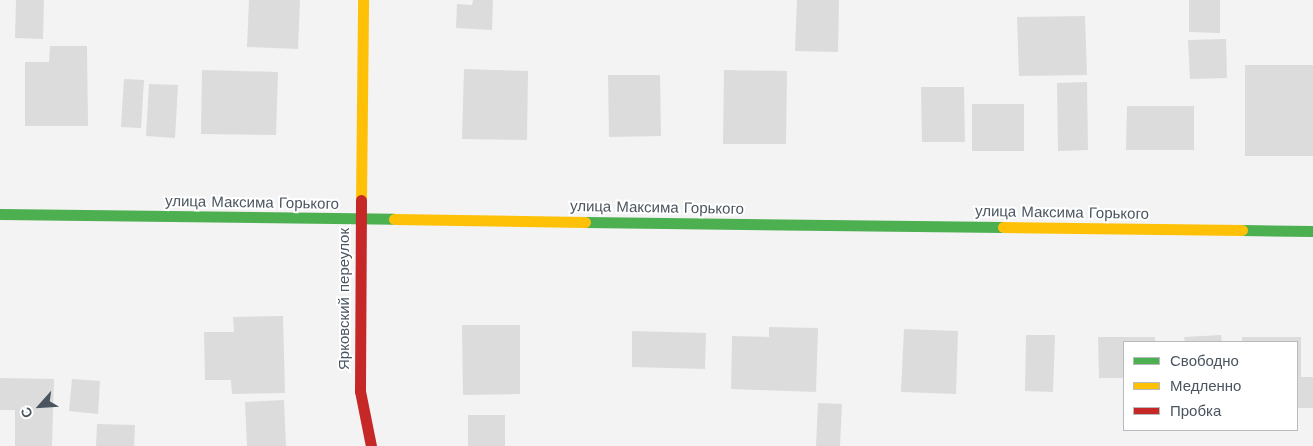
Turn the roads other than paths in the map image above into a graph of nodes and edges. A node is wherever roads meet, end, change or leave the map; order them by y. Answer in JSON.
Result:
{"nodes":[{"id":1,"x":362,"y":0,"type":"edge"},
{"id":2,"x":0,"y":214,"type":"edge"},
{"id":3,"x":360,"y":219,"type":"junction"},
{"id":4,"x":1313,"y":231,"type":"edge"},
{"id":5,"x":371,"y":446,"type":"edge"}],
"edges":[{"from":1,"to":3,"type":"main road","name":"Ярковский переулок"},
{"from":2,"to":3,"type":"main road","name":"улица Максима Горького"},
{"from":3,"to":4,"type":"main road","name":"улица Максима Горького"},
{"from":3,"to":5,"type":"main road","name":"Ярковский переулок"}]}
